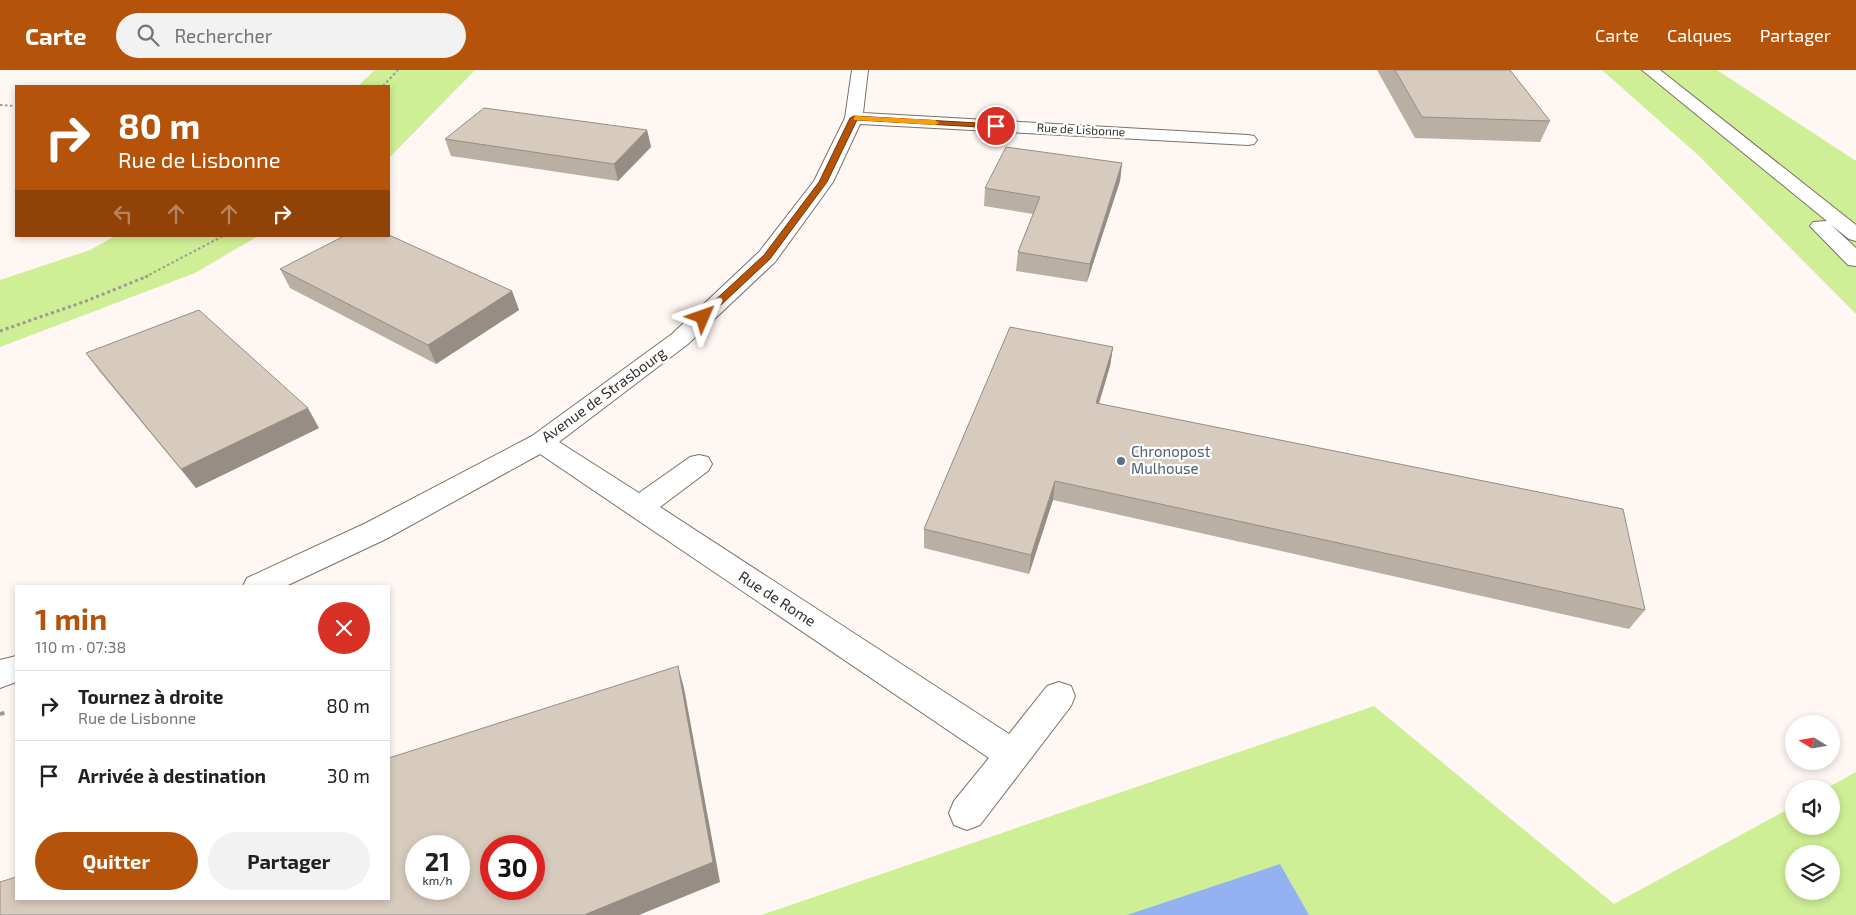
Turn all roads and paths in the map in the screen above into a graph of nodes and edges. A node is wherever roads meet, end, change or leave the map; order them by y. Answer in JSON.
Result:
{"nodes":[{"id":1,"x":398,"y":70,"type":"edge"},
{"id":2,"x":860,"y":70,"type":"edge"},
{"id":3,"x":1650,"y":70,"type":"edge"},
{"id":4,"x":384,"y":85,"type":"edge"},
{"id":5,"x":0,"y":105,"type":"edge"},
{"id":6,"x":15,"y":106,"type":"edge"},
{"id":7,"x":854,"y":118,"type":"junction"},
{"id":8,"x":1244,"y":121,"type":"dead end"},
{"id":9,"x":1728,"y":132,"type":"junction"},
{"id":10,"x":1856,"y":212,"type":"edge"},
{"id":11,"x":1856,"y":235,"type":"edge"},
{"id":12,"x":221,"y":237,"type":"edge"},
{"id":13,"x":1856,"y":260,"type":"edge"},
{"id":14,"x":0,"y":331,"type":"edge"},
{"id":15,"x":541,"y":442,"type":"junction"},
{"id":16,"x":699,"y":464,"type":"dead end"},
{"id":17,"x":639,"y":508,"type":"junction"},
{"id":18,"x":260,"y":585,"type":"edge"},
{"id":19,"x":15,"y":669,"type":"edge"},
{"id":20,"x":0,"y":674,"type":"edge"},
{"id":21,"x":1058,"y":696,"type":"dead end"},
{"id":22,"x":1013,"y":755,"type":"junction"},
{"id":23,"x":967,"y":813,"type":"dead end"}],
"edges":[{"from":1,"to":4,"type":"path"},
{"from":2,"to":7,"type":"main road","name":"Avenue de Strasbourg"},
{"from":3,"to":9,"type":"main road"},
{"from":5,"to":6,"type":"path"},
{"from":7,"to":8,"type":"main road","name":"Rue de Lisbonne"},
{"from":7,"to":15,"type":"main road","name":"Avenue de Strasbourg"},
{"from":9,"to":10,"type":"main road"},
{"from":9,"to":11,"type":"main road"},
{"from":9,"to":13,"type":"main road"},
{"from":12,"to":14,"type":"path"},
{"from":15,"to":17,"type":"main road","name":"Rue de Rome"},
{"from":15,"to":18,"type":"main road","name":"Avenue de Strasbourg"},
{"from":16,"to":17,"type":"main road"},
{"from":17,"to":22,"type":"main road","name":"Rue de Rome"},
{"from":19,"to":20,"type":"main road"},
{"from":21,"to":22,"type":"main road"},
{"from":22,"to":23,"type":"main road"}]}
